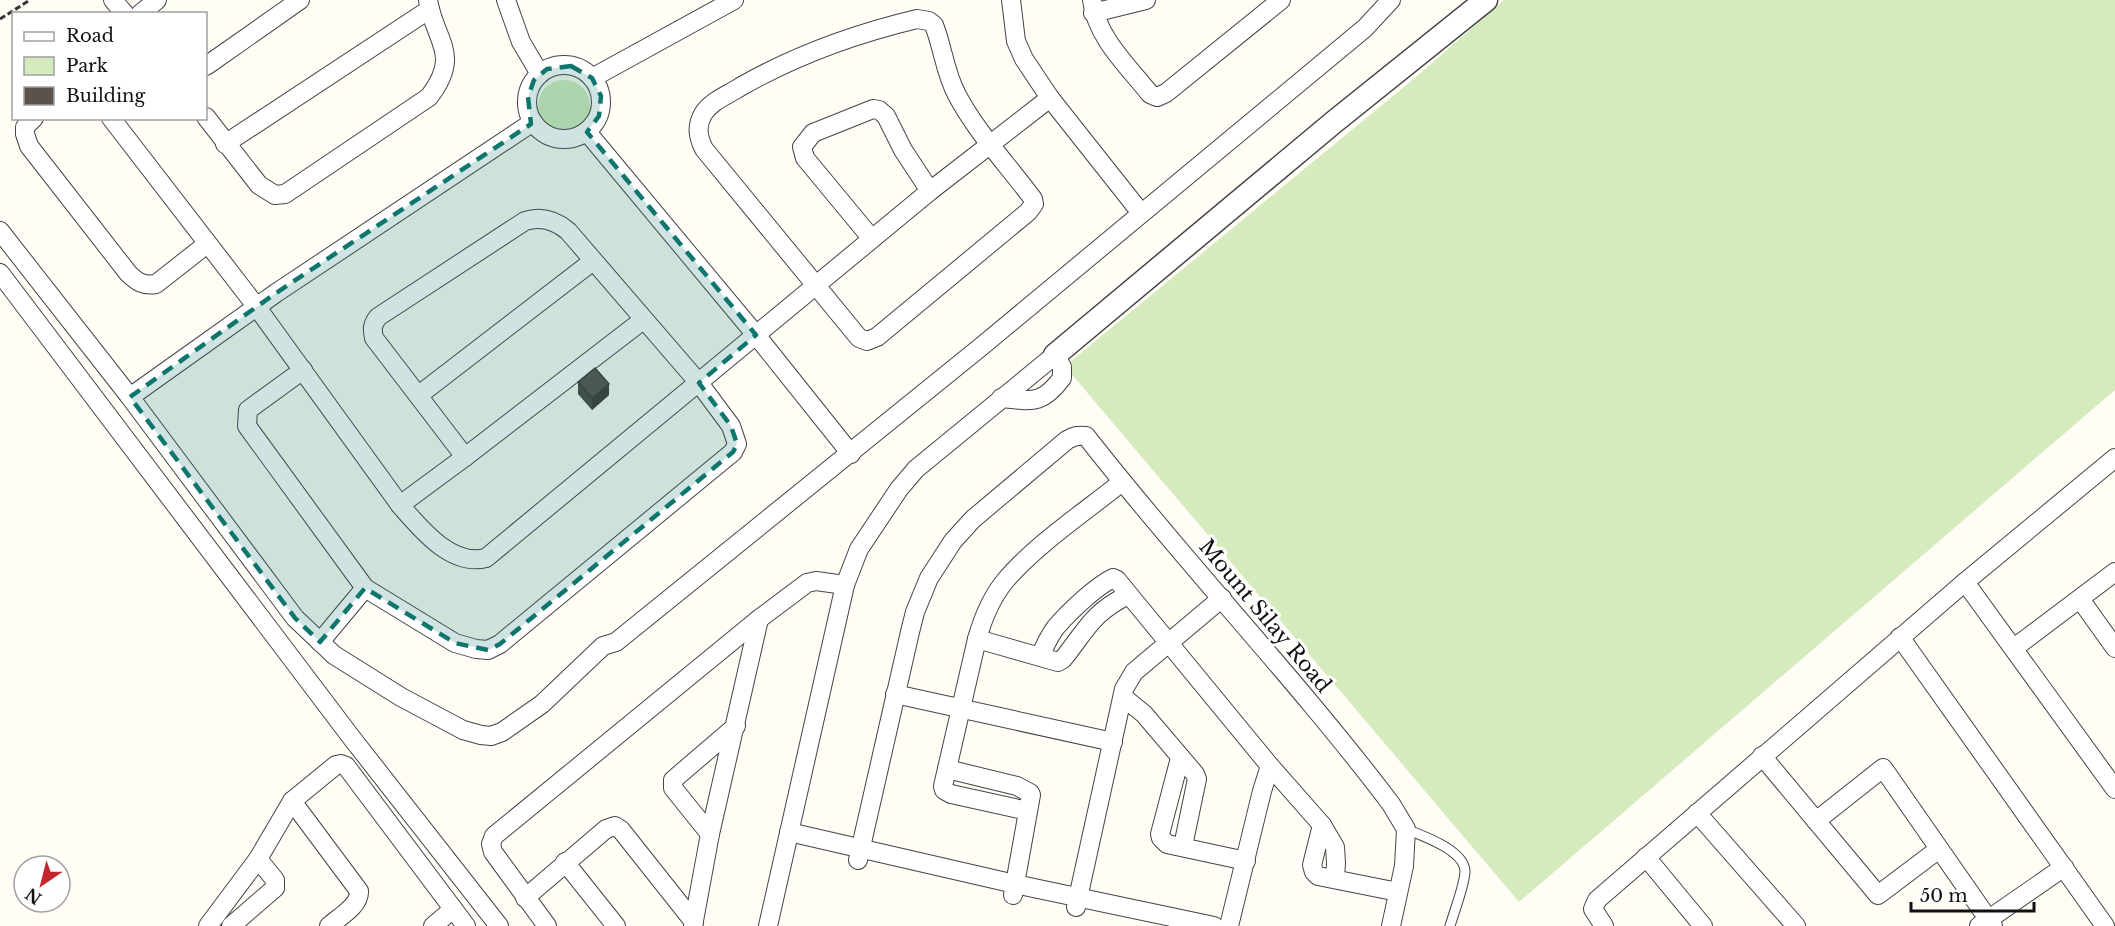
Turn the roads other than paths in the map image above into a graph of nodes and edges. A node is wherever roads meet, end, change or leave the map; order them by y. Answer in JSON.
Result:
{"nodes":[{"id":1,"x":113,"y":0,"type":"edge"},
{"id":2,"x":157,"y":0,"type":"edge"},
{"id":3,"x":300,"y":0,"type":"edge"},
{"id":4,"x":506,"y":0,"type":"edge"},
{"id":5,"x":734,"y":0,"type":"edge"},
{"id":6,"x":1011,"y":0,"type":"edge"},
{"id":7,"x":1146,"y":0,"type":"edge"},
{"id":8,"x":1281,"y":0,"type":"edge"},
{"id":9,"x":1391,"y":0,"type":"edge"},
{"id":10,"x":1486,"y":0,"type":"edge"},
{"id":11,"x":429,"y":4,"type":"edge"},
{"id":12,"x":1092,"y":7,"type":"edge"},
{"id":13,"x":123,"y":12,"type":"edge"},
{"id":14,"x":142,"y":12,"type":"edge"},
{"id":15,"x":207,"y":65,"type":"edge"},
{"id":16,"x":540,"y":74,"type":"junction"},
{"id":17,"x":592,"y":78,"type":"junction"},
{"id":18,"x":1050,"y":98,"type":"junction"},
{"id":19,"x":207,"y":118,"type":"edge"},
{"id":20,"x":32,"y":120,"type":"edge"},
{"id":21,"x":113,"y":120,"type":"edge"},
{"id":22,"x":533,"y":122,"type":"junction"},
{"id":23,"x":587,"y":132,"type":"junction"},
{"id":24,"x":225,"y":144,"type":"junction"},
{"id":25,"x":989,"y":144,"type":"junction"},
{"id":26,"x":930,"y":191,"type":"junction"},
{"id":27,"x":1141,"y":213,"type":"junction"},
{"id":28,"x":0,"y":231,"type":"edge"},
{"id":29,"x":872,"y":239,"type":"junction"},
{"id":30,"x":207,"y":244,"type":"junction"},
{"id":31,"x":593,"y":261,"type":"junction"},
{"id":32,"x":0,"y":273,"type":"edge"},
{"id":33,"x":816,"y":287,"type":"junction"},
{"id":34,"x":256,"y":306,"type":"junction"},
{"id":35,"x":643,"y":320,"type":"junction"},
{"id":36,"x":756,"y":335,"type":"junction"},
{"id":37,"x":1055,"y":355,"type":"junction"},
{"id":38,"x":303,"y":370,"type":"junction"},
{"id":39,"x":699,"y":383,"type":"junction"},
{"id":40,"x":419,"y":395,"type":"junction"},
{"id":41,"x":130,"y":397,"type":"junction"},
{"id":42,"x":1001,"y":398,"type":"junction"},
{"id":43,"x":850,"y":454,"type":"junction"},
{"id":44,"x":465,"y":457,"type":"junction"},
{"id":45,"x":2115,"y":458,"type":"edge"},
{"id":46,"x":1122,"y":482,"type":"junction"},
{"id":47,"x":400,"y":504,"type":"junction"},
{"id":48,"x":2115,"y":572,"type":"edge"},
{"id":49,"x":1965,"y":582,"type":"junction"},
{"id":50,"x":845,"y":585,"type":"junction"},
{"id":51,"x":365,"y":588,"type":"junction"},
{"id":52,"x":1222,"y":598,"type":"junction"},
{"id":53,"x":2079,"y":599,"type":"junction"},
{"id":54,"x":759,"y":619,"type":"junction"},
{"id":55,"x":1900,"y":637,"type":"junction"},
{"id":56,"x":977,"y":639,"type":"junction"},
{"id":57,"x":320,"y":642,"type":"junction"},
{"id":58,"x":1169,"y":644,"type":"junction"},
{"id":59,"x":2014,"y":648,"type":"junction"},
{"id":60,"x":2115,"y":648,"type":"edge"},
{"id":61,"x":895,"y":694,"type":"junction"},
{"id":62,"x":1123,"y":697,"type":"junction"},
{"id":63,"x":959,"y":707,"type":"junction"},
{"id":64,"x":736,"y":726,"type":"junction"},
{"id":65,"x":1113,"y":742,"type":"junction"},
{"id":66,"x":1762,"y":756,"type":"junction"},
{"id":67,"x":1180,"y":758,"type":"junction"},
{"id":68,"x":1270,"y":766,"type":"junction"},
{"id":69,"x":2115,"y":789,"type":"edge"},
{"id":70,"x":292,"y":801,"type":"junction"},
{"id":71,"x":1697,"y":813,"type":"junction"},
{"id":72,"x":1816,"y":821,"type":"junction"},
{"id":73,"x":1406,"y":829,"type":"junction"},
{"id":74,"x":710,"y":834,"type":"junction"},
{"id":75,"x":788,"y":838,"type":"junction"},
{"id":76,"x":1183,"y":846,"type":"junction"},
{"id":77,"x":1939,"y":849,"type":"junction"},
{"id":78,"x":859,"y":854,"type":"junction"},
{"id":79,"x":1646,"y":857,"type":"junction"},
{"id":80,"x":258,"y":860,"type":"junction"},
{"id":81,"x":1246,"y":861,"type":"junction"},
{"id":82,"x":565,"y":862,"type":"junction"},
{"id":83,"x":2064,"y":867,"type":"junction"},
{"id":84,"x":1014,"y":889,"type":"junction"},
{"id":85,"x":1398,"y":892,"type":"junction"},
{"id":86,"x":525,"y":898,"type":"junction"},
{"id":87,"x":1077,"y":901,"type":"junction"},
{"id":88,"x":453,"y":909,"type":"junction"},
{"id":89,"x":694,"y":924,"type":"edge"},
{"id":90,"x":1986,"y":924,"type":"edge"},
{"id":91,"x":208,"y":926,"type":"edge"},
{"id":92,"x":231,"y":926,"type":"edge"},
{"id":93,"x":329,"y":926,"type":"edge"},
{"id":94,"x":433,"y":926,"type":"edge"},
{"id":95,"x":466,"y":926,"type":"edge"},
{"id":96,"x":499,"y":926,"type":"edge"},
{"id":97,"x":547,"y":926,"type":"edge"},
{"id":98,"x":616,"y":926,"type":"edge"},
{"id":99,"x":768,"y":926,"type":"edge"},
{"id":100,"x":1166,"y":926,"type":"edge"},
{"id":101,"x":1214,"y":926,"type":"edge"},
{"id":102,"x":1229,"y":926,"type":"edge"},
{"id":103,"x":1391,"y":926,"type":"edge"},
{"id":104,"x":1450,"y":926,"type":"edge"},
{"id":105,"x":1604,"y":926,"type":"edge"},
{"id":106,"x":1703,"y":926,"type":"edge"},
{"id":107,"x":1796,"y":926,"type":"edge"},
{"id":108,"x":2105,"y":926,"type":"edge"}],
"edges":[{"from":1,"to":13,"type":"street"},
{"from":2,"to":14,"type":"street"},
{"from":3,"to":15,"type":"street"},
{"from":4,"to":16,"type":"street"},
{"from":5,"to":17,"type":"street"},
{"from":6,"to":18,"type":"street"},
{"from":7,"to":12,"type":"street"},
{"from":8,"to":12,"type":"street"},
{"from":9,"to":27,"type":"street"},
{"from":10,"to":37,"type":"street"},
{"from":11,"to":24,"type":"street"},
{"from":11,"to":24,"type":"street"},
{"from":16,"to":17,"type":"street"},
{"from":16,"to":22,"type":"street"},
{"from":17,"to":23,"type":"street"},
{"from":18,"to":25,"type":"street"},
{"from":18,"to":27,"type":"street"},
{"from":19,"to":24,"type":"street"},
{"from":20,"to":30,"type":"street"},
{"from":21,"to":30,"type":"street"},
{"from":22,"to":23,"type":"street"},
{"from":22,"to":34,"type":"street"},
{"from":23,"to":36,"type":"street"},
{"from":25,"to":26,"type":"street"},
{"from":25,"to":33,"type":"street"},
{"from":25,"to":33,"type":"street"},
{"from":26,"to":29,"type":"street"},
{"from":26,"to":29,"type":"street"},
{"from":27,"to":43,"type":"street"},
{"from":28,"to":41,"type":"street"},
{"from":29,"to":33,"type":"street"},
{"from":30,"to":34,"type":"street"},
{"from":31,"to":35,"type":"street"},
{"from":31,"to":40,"type":"street"},
{"from":31,"to":40,"type":"street"},
{"from":32,"to":96,"type":"street"},
{"from":33,"to":36,"type":"street"},
{"from":34,"to":38,"type":"street"},
{"from":34,"to":41,"type":"street"},
{"from":35,"to":39,"type":"street"},
{"from":35,"to":44,"type":"street"},
{"from":36,"to":39,"type":"street"},
{"from":36,"to":43,"type":"street"},
{"from":37,"to":42,"type":"street"},
{"from":37,"to":42,"type":"street"},
{"from":38,"to":47,"type":"street"},
{"from":38,"to":51,"type":"street"},
{"from":39,"to":47,"type":"street"},
{"from":39,"to":51,"type":"street"},
{"from":40,"to":44,"type":"street"},
{"from":41,"to":57,"type":"street"},
{"from":42,"to":50,"type":"street"},
{"from":43,"to":57,"type":"street"},
{"from":44,"to":47,"type":"street"},
{"from":45,"to":49,"type":"street"},
{"from":46,"to":52,"type":"street","name":"Mount Silay Road"},
{"from":46,"to":56,"type":"street"},
{"from":46,"to":61,"type":"street","name":"Mount Silay Road"},
{"from":48,"to":53,"type":"street"},
{"from":49,"to":55,"type":"street"},
{"from":49,"to":59,"type":"street"},
{"from":50,"to":54,"type":"street"},
{"from":50,"to":75,"type":"street"},
{"from":51,"to":57,"type":"street"},
{"from":52,"to":58,"type":"street"},
{"from":52,"to":73,"type":"street","name":"Mount Silay Road"},
{"from":53,"to":59,"type":"street"},
{"from":53,"to":60,"type":"street"},
{"from":54,"to":64,"type":"street"},
{"from":54,"to":86,"type":"street"},
{"from":55,"to":66,"type":"street"},
{"from":55,"to":83,"type":"street"},
{"from":56,"to":58,"type":"street"},
{"from":56,"to":63,"type":"street"},
{"from":58,"to":62,"type":"street"},
{"from":58,"to":68,"type":"street"},
{"from":59,"to":69,"type":"street"},
{"from":61,"to":63,"type":"street"},
{"from":61,"to":78,"type":"street"},
{"from":62,"to":65,"type":"street"},
{"from":62,"to":67,"type":"street"},
{"from":63,"to":65,"type":"street"},
{"from":63,"to":84,"type":"street"},
{"from":64,"to":74,"type":"street"},
{"from":64,"to":74,"type":"street"},
{"from":65,"to":87,"type":"street"},
{"from":66,"to":71,"type":"street"},
{"from":66,"to":72,"type":"street"},
{"from":67,"to":76,"type":"street"},
{"from":67,"to":76,"type":"street"},
{"from":68,"to":81,"type":"street"},
{"from":68,"to":85,"type":"street"},
{"from":70,"to":80,"type":"street"},
{"from":70,"to":88,"type":"street"},
{"from":70,"to":93,"type":"street"},
{"from":71,"to":79,"type":"street"},
{"from":71,"to":107,"type":"street"},
{"from":72,"to":77,"type":"street"},
{"from":72,"to":77,"type":"street"},
{"from":73,"to":85,"type":"street"},
{"from":73,"to":104,"type":"lane"},
{"from":74,"to":89,"type":"street"},
{"from":75,"to":78,"type":"street"},
{"from":75,"to":99,"type":"street"},
{"from":76,"to":81,"type":"street"},
{"from":77,"to":90,"type":"street"},
{"from":78,"to":84,"type":"street"},
{"from":79,"to":105,"type":"street"},
{"from":79,"to":106,"type":"street"},
{"from":80,"to":91,"type":"street"},
{"from":80,"to":92,"type":"street"},
{"from":81,"to":102,"type":"street"},
{"from":82,"to":86,"type":"street"},
{"from":82,"to":89,"type":"street"},
{"from":82,"to":98,"type":"street"},
{"from":83,"to":90,"type":"street"},
{"from":83,"to":108,"type":"street"},
{"from":84,"to":87,"type":"street"},
{"from":85,"to":103,"type":"street"},
{"from":86,"to":97,"type":"street"},
{"from":87,"to":100,"type":"street"},
{"from":87,"to":101,"type":"street"},
{"from":88,"to":94,"type":"street"},
{"from":88,"to":95,"type":"street"}]}
